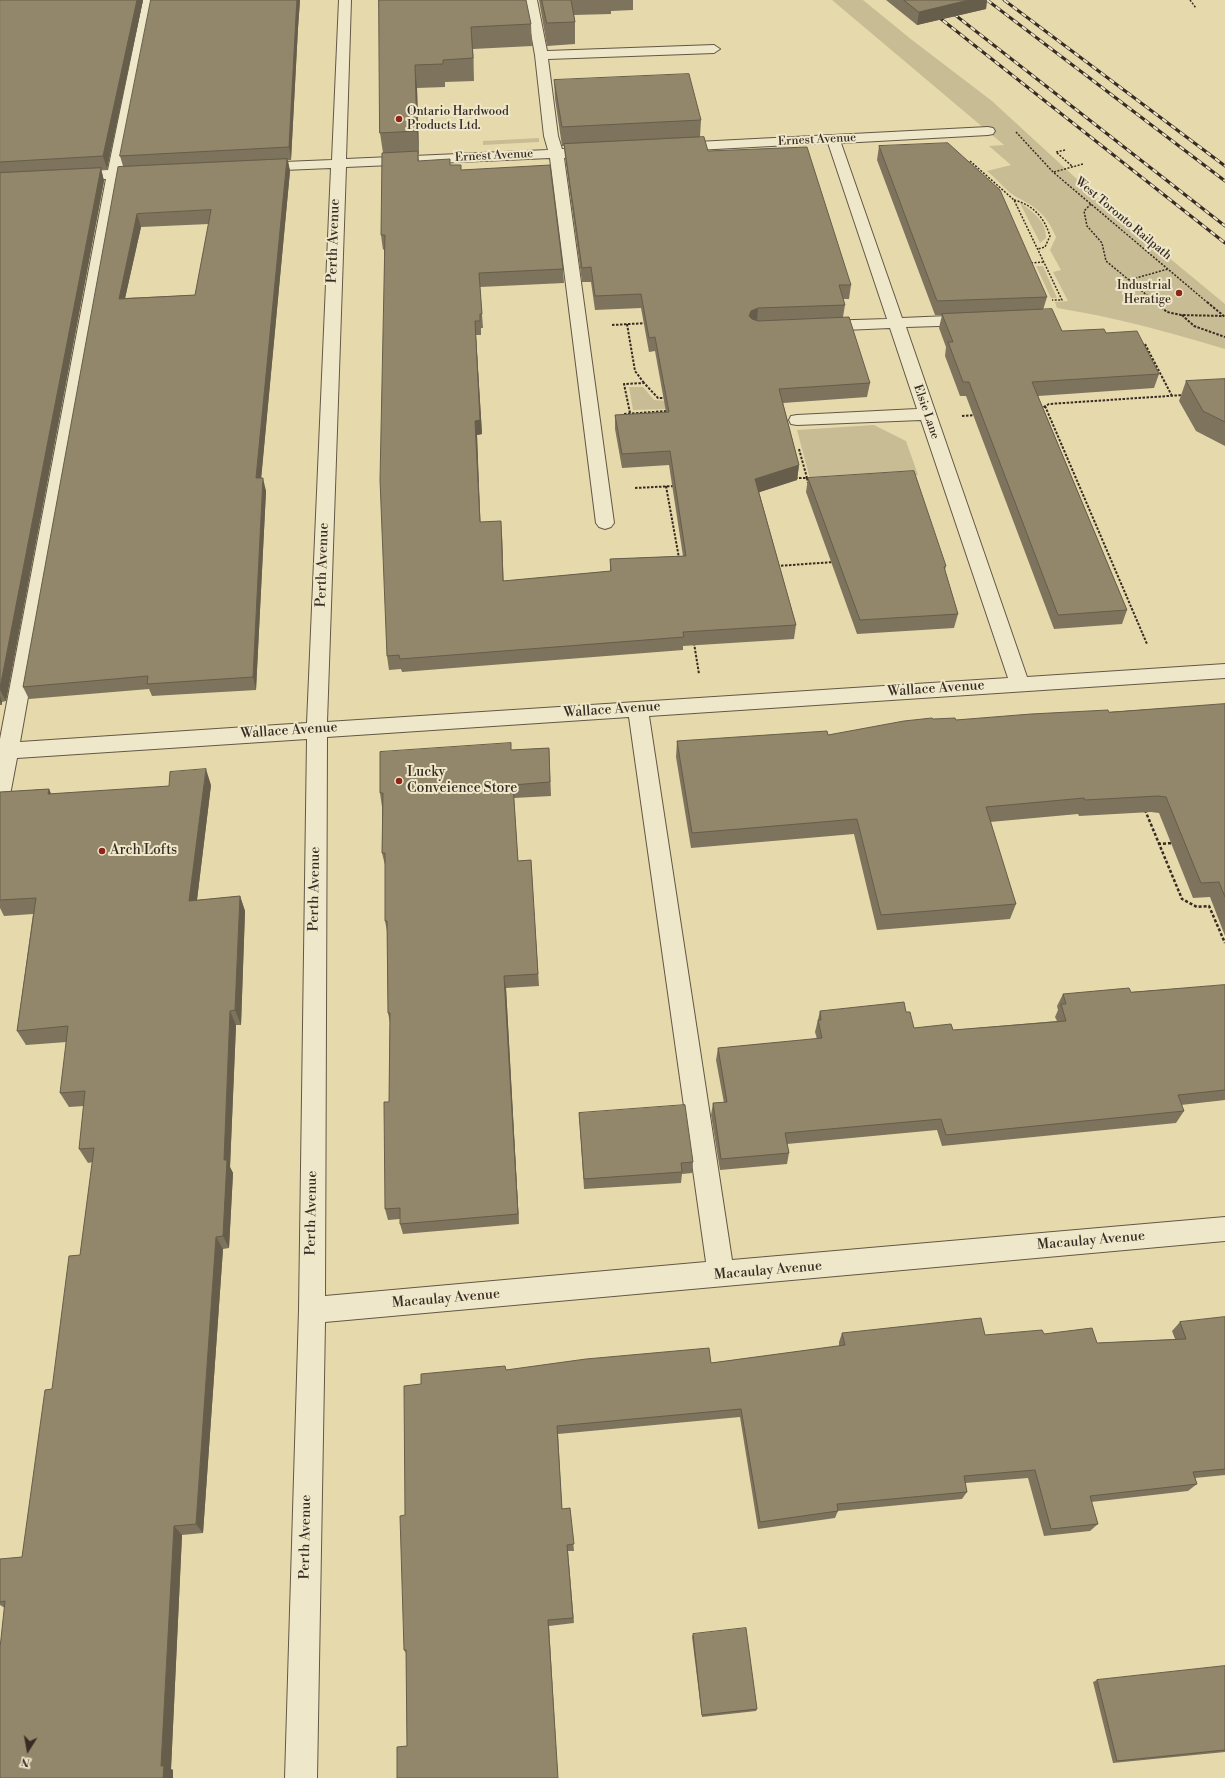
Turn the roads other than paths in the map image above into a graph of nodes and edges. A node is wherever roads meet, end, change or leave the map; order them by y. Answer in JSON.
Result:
{"nodes":[{"id":1,"x":150,"y":0,"type":"edge"},
{"id":2,"x":344,"y":0,"type":"edge"},
{"id":3,"x":531,"y":0,"type":"edge"},
{"id":4,"x":714,"y":49,"type":"dead end"},
{"id":5,"x":541,"y":56,"type":"junction"},
{"id":6,"x":988,"y":131,"type":"dead end"},
{"id":7,"x":833,"y":139,"type":"junction"},
{"id":8,"x":667,"y":148,"type":"edge"},
{"id":9,"x":611,"y":151,"type":"edge"},
{"id":10,"x":556,"y":154,"type":"junction"},
{"id":11,"x":338,"y":164,"type":"junction"},
{"id":12,"x":246,"y":168,"type":"edge"},
{"id":13,"x":161,"y":172,"type":"edge"},
{"id":14,"x":114,"y":174,"type":"junction"},
{"id":15,"x":61,"y":177,"type":"edge"},
{"id":16,"x":990,"y":319,"type":"edge"},
{"id":17,"x":896,"y":323,"type":"junction"},
{"id":18,"x":805,"y":326,"type":"edge"},
{"id":19,"x":927,"y":414,"type":"junction"},
{"id":20,"x":797,"y":420,"type":"dead end"},
{"id":21,"x":605,"y":522,"type":"dead end"},
{"id":22,"x":1225,"y":671,"type":"edge"},
{"id":23,"x":1020,"y":684,"type":"junction"},
{"id":24,"x":638,"y":708,"type":"junction"},
{"id":25,"x":317,"y":729,"type":"junction"},
{"id":26,"x":4,"y":751,"type":"edge"},
{"id":27,"x":0,"y":795,"type":"edge"},
{"id":28,"x":1225,"y":1229,"type":"edge"},
{"id":29,"x":720,"y":1275,"type":"junction"},
{"id":30,"x":312,"y":1310,"type":"junction"},
{"id":31,"x":301,"y":1778,"type":"edge"}],
"edges":[{"from":1,"to":14,"type":"street"},
{"from":2,"to":11,"type":"street","name":"Perth Avenue"},
{"from":3,"to":5,"type":"street"},
{"from":4,"to":5,"type":"street"},
{"from":5,"to":10,"type":"street"},
{"from":6,"to":7,"type":"street","name":"Ernest Avenue"},
{"from":7,"to":8,"type":"street","name":"Ernest Avenue"},
{"from":7,"to":17,"type":"street","name":"Elsie Lane"},
{"from":9,"to":10,"type":"street","name":"Ernest Avenue"},
{"from":10,"to":11,"type":"street","name":"Ernest Avenue"},
{"from":10,"to":21,"type":"street"},
{"from":11,"to":12,"type":"street","name":"Ernest Avenue"},
{"from":11,"to":25,"type":"street","name":"Perth Avenue"},
{"from":13,"to":14,"type":"street"},
{"from":14,"to":15,"type":"street"},
{"from":14,"to":26,"type":"street"},
{"from":16,"to":17,"type":"street"},
{"from":17,"to":18,"type":"street"},
{"from":17,"to":19,"type":"street","name":"Elsie Lane"},
{"from":19,"to":20,"type":"street"},
{"from":19,"to":23,"type":"street","name":"Elsie Lane"},
{"from":22,"to":23,"type":"street","name":"Wallace Avenue"},
{"from":23,"to":24,"type":"street","name":"Wallace Avenue"},
{"from":24,"to":25,"type":"street","name":"Wallace Avenue"},
{"from":24,"to":29,"type":"street"},
{"from":25,"to":26,"type":"street","name":"Wallace Avenue"},
{"from":25,"to":30,"type":"street","name":"Perth Avenue"},
{"from":26,"to":27,"type":"street"},
{"from":28,"to":29,"type":"street","name":"Macaulay Avenue"},
{"from":29,"to":30,"type":"street","name":"Macaulay Avenue"},
{"from":30,"to":31,"type":"street","name":"Perth Avenue"}]}
